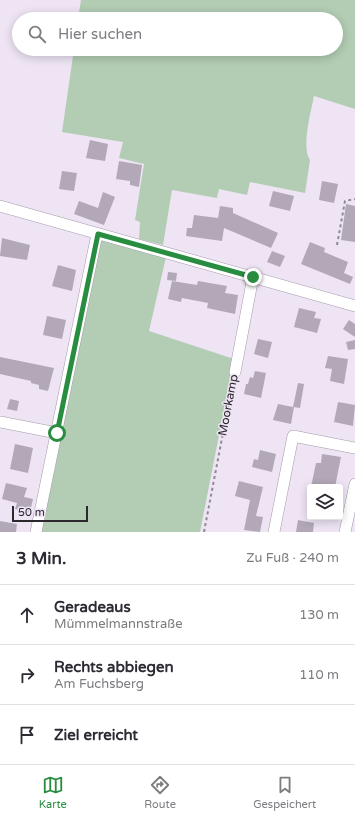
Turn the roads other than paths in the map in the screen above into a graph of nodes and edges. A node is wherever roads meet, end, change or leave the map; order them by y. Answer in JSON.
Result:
{"nodes":[{"id":1,"x":0,"y":206,"type":"edge"},
{"id":2,"x":98,"y":234,"type":"junction"},
{"id":3,"x":253,"y":277,"type":"junction"},
{"id":4,"x":355,"y":306,"type":"edge"},
{"id":5,"x":235,"y":372,"type":"road end"},
{"id":6,"x":0,"y":422,"type":"edge"},
{"id":7,"x":57,"y":433,"type":"junction"},
{"id":8,"x":355,"y":448,"type":"edge"},
{"id":9,"x":355,"y":484,"type":"edge"},
{"id":10,"x":36,"y":532,"type":"edge"},
{"id":11,"x":274,"y":532,"type":"edge"},
{"id":12,"x":345,"y":532,"type":"edge"}],
"edges":[{"from":1,"to":2,"type":"street"},
{"from":2,"to":3,"type":"street"},
{"from":2,"to":7,"type":"street"},
{"from":3,"to":4,"type":"street"},
{"from":3,"to":5,"type":"street","name":"Moorkamp"},
{"from":6,"to":7,"type":"street"},
{"from":7,"to":10,"type":"street"},
{"from":8,"to":11,"type":"street"},
{"from":9,"to":12,"type":"street"}]}
